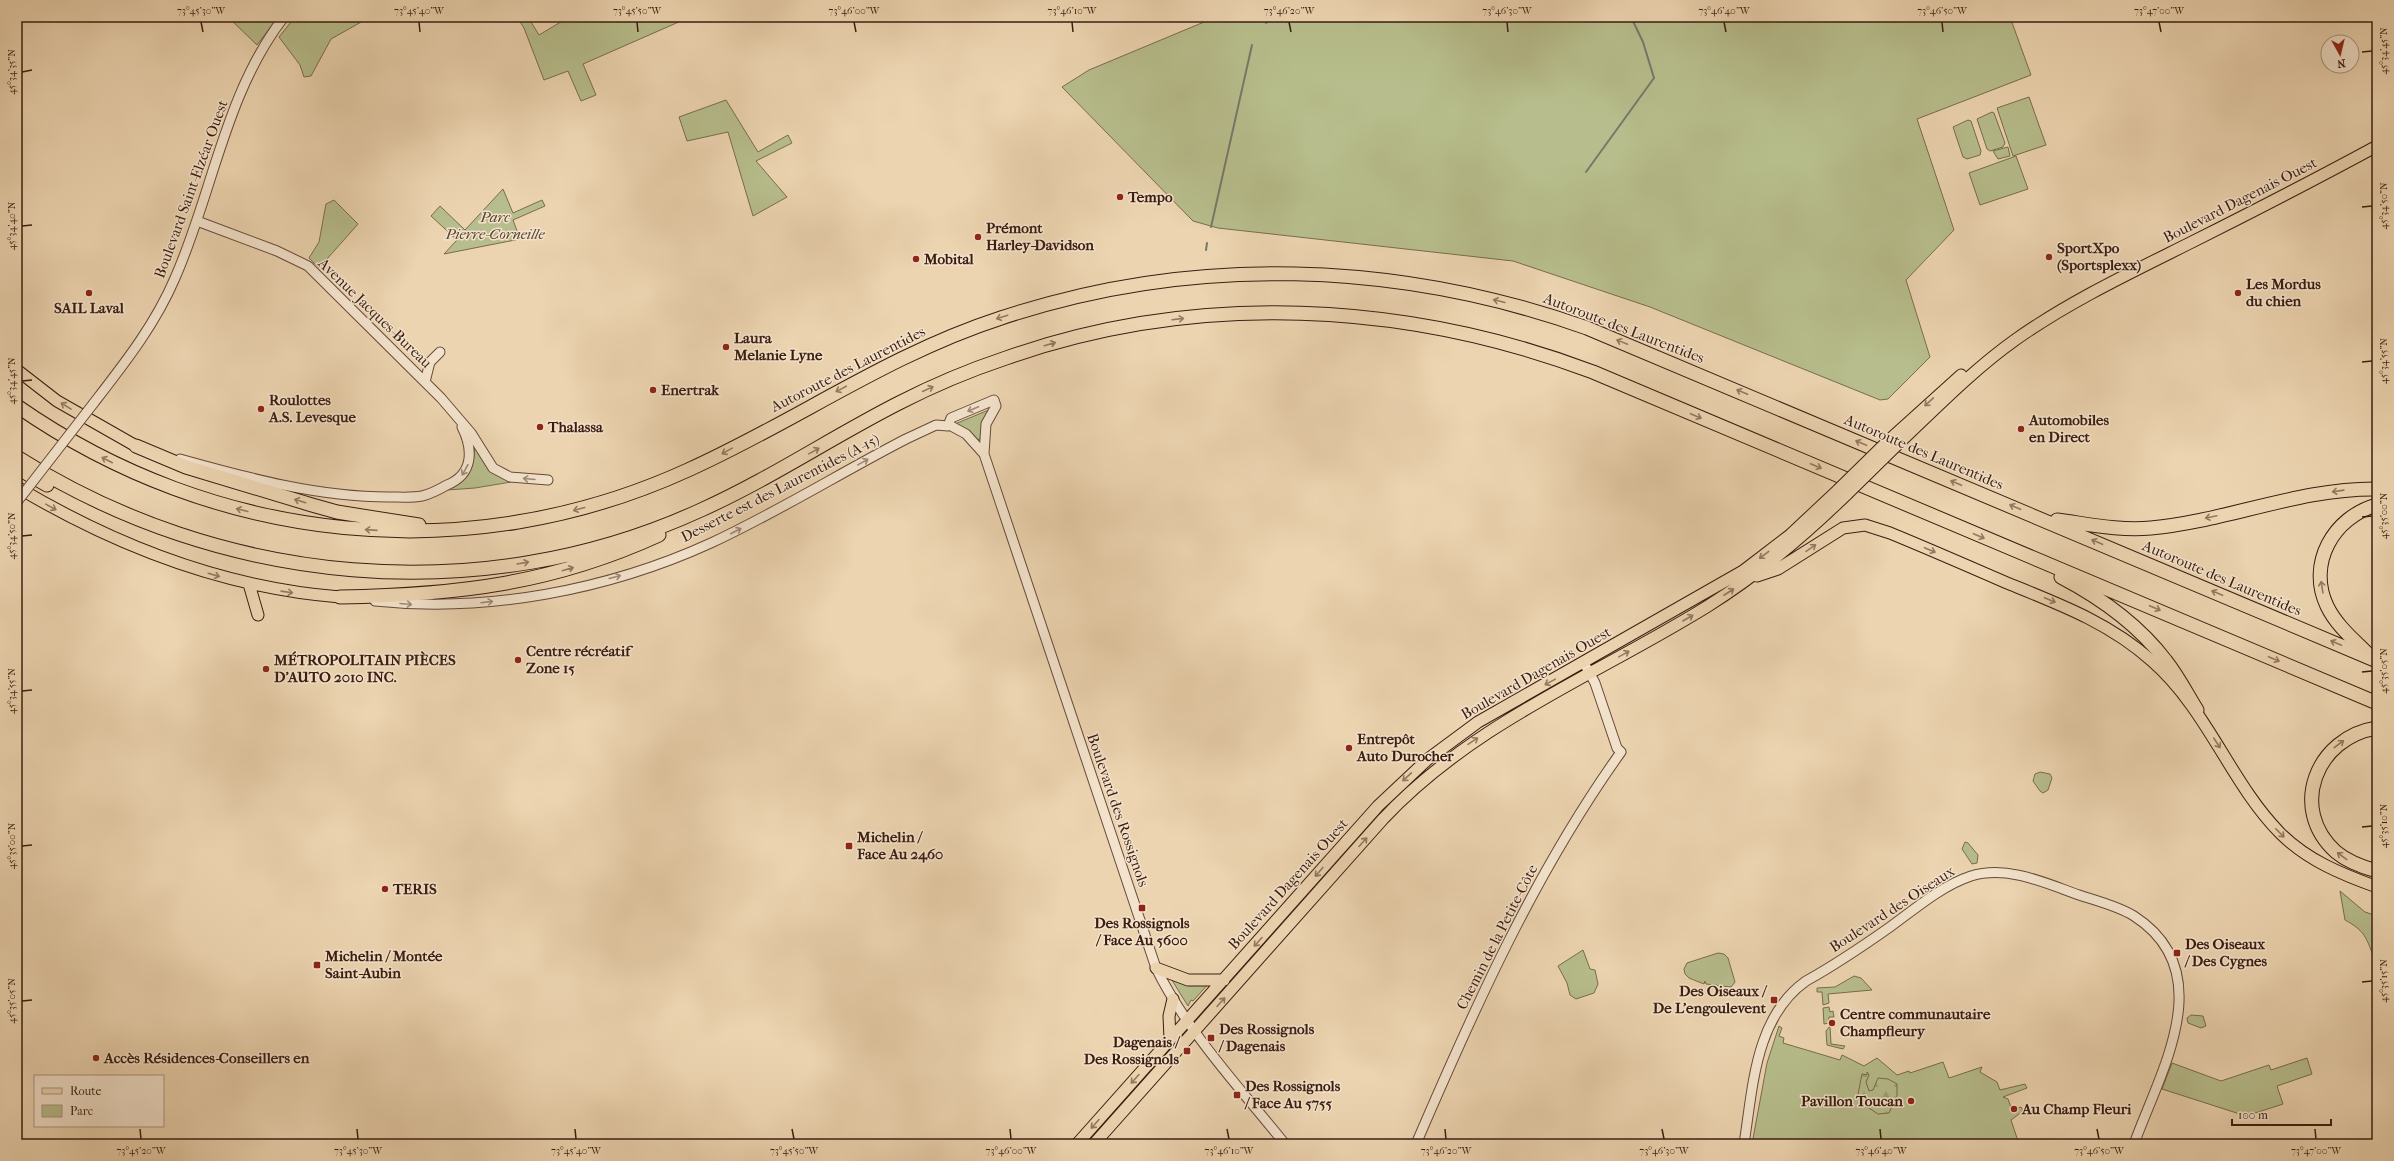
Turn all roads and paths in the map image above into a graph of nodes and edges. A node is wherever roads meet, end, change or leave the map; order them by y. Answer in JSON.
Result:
{"nodes":[{"id":1,"x":284,"y":17,"type":"edge"},
{"id":2,"x":2377,"y":146,"type":"edge"},
{"id":3,"x":197,"y":221,"type":"junction"},
{"id":4,"x":440,"y":352,"type":"dead end"},
{"id":5,"x":17,"y":370,"type":"edge"},
{"id":6,"x":425,"y":382,"type":"junction"},
{"id":7,"x":17,"y":406,"type":"edge"},
{"id":8,"x":455,"y":415,"type":"junction"},
{"id":9,"x":951,"y":427,"type":"junction"},
{"id":10,"x":136,"y":446,"type":"junction"},
{"id":11,"x":984,"y":454,"type":"junction"},
{"id":12,"x":17,"y":457,"type":"edge"},
{"id":13,"x":17,"y":468,"type":"edge"},
{"id":14,"x":780,"y":470,"type":"junction"},
{"id":15,"x":548,"y":480,"type":"dead end"},
{"id":16,"x":17,"y":487,"type":"edge"},
{"id":17,"x":2377,"y":489,"type":"edge"},
{"id":18,"x":17,"y":502,"type":"edge"},
{"id":19,"x":1830,"y":504,"type":"junction"},
{"id":20,"x":2377,"y":505,"type":"edge"},
{"id":21,"x":2039,"y":517,"type":"junction"},
{"id":22,"x":451,"y":530,"type":"junction"},
{"id":23,"x":1998,"y":544,"type":"junction"},
{"id":24,"x":498,"y":567,"type":"junction"},
{"id":25,"x":1749,"y":578,"type":"junction"},
{"id":26,"x":249,"y":584,"type":"junction"},
{"id":27,"x":340,"y":597,"type":"junction"},
{"id":28,"x":258,"y":615,"type":"dead end"},
{"id":29,"x":2375,"y":660,"type":"edge"},
{"id":30,"x":1584,"y":663,"type":"junction"},
{"id":31,"x":1590,"y":674,"type":"junction"},
{"id":32,"x":2377,"y":703,"type":"edge"},
{"id":33,"x":2196,"y":710,"type":"junction"},
{"id":34,"x":2377,"y":728,"type":"edge"},
{"id":35,"x":2377,"y":871,"type":"edge"},
{"id":36,"x":2377,"y":887,"type":"edge"},
{"id":37,"x":1156,"y":968,"type":"junction"},
{"id":38,"x":1224,"y":980,"type":"junction"},
{"id":39,"x":1173,"y":999,"type":"junction"},
{"id":40,"x":1187,"y":1020,"type":"junction"},
{"id":41,"x":1195,"y":1031,"type":"junction"},
{"id":42,"x":1170,"y":1039,"type":"junction"},
{"id":43,"x":1077,"y":1144,"type":"edge"},
{"id":44,"x":1094,"y":1144,"type":"edge"},
{"id":45,"x":1285,"y":1144,"type":"edge"},
{"id":46,"x":1416,"y":1144,"type":"edge"},
{"id":47,"x":1744,"y":1144,"type":"edge"},
{"id":48,"x":2134,"y":1144,"type":"edge"}],
"edges":[{"from":1,"to":3,"type":"street","name":"Boulevard Saint-Elzéar Ouest"},
{"from":2,"to":19,"type":"main road","name":"Boulevard Dagenais Ouest","bridge":true},
{"from":3,"to":6,"type":"street","name":"Avenue Jacques-Bureau"},
{"from":3,"to":18,"type":"street","name":"Boulevard Saint-Elzéar Ouest","bridge":true},
{"from":4,"to":6,"type":"street"},
{"from":10,"to":5,"type":"main road","one_way":true},
{"from":6,"to":8,"type":"street","name":"Avenue Jacques-Bureau"},
{"from":22,"to":7,"type":"highway","name":"Autoroute des Laurentides","one_way":true},
{"from":8,"to":10,"type":"street","one_way":true},
{"from":15,"to":8,"type":"street","name":"Avenue Jacques-Bureau","one_way":true},
{"from":9,"to":11,"type":"street","name":"Boulevard des Rossignols"},
{"from":11,"to":9,"type":"street","name":"Boulevard des Rossignols","one_way":true},
{"from":27,"to":9,"type":"street","name":"Desserte est des Laurentides (A-15)","one_way":true},
{"from":22,"to":10,"type":"highway","one_way":true},
{"from":11,"to":37,"type":"street","name":"Boulevard des Rossignols"},
{"from":12,"to":24,"type":"highway"},
{"from":13,"to":24,"type":"highway"},
{"from":14,"to":23,"type":"highway","one_way":true},
{"from":24,"to":14,"type":"highway","one_way":true},
{"from":27,"to":14,"type":"highway","one_way":true},
{"from":16,"to":26,"type":"main road","name":"Desserte est des Laurentides (A-15)","one_way":true},
{"from":17,"to":21,"type":"highway","one_way":true},
{"from":19,"to":25,"type":"main road","name":"Boulevard Dagenais Ouest"},
{"from":19,"to":30,"type":"main road","name":"Boulevard Dagenais Ouest","one_way":true},
{"from":29,"to":20,"type":"highway","one_way":true},
{"from":21,"to":22,"type":"highway","name":"Autoroute des Laurentides","one_way":true},
{"from":29,"to":21,"type":"highway","name":"Autoroute des Laurentides","one_way":true},
{"from":23,"to":32,"type":"highway","one_way":true},
{"from":23,"to":33,"type":"highway"},
{"from":31,"to":25,"type":"main road","name":"Boulevard Dagenais Ouest","one_way":true},
{"from":25,"to":33,"type":"main road","one_way":true},
{"from":26,"to":27,"type":"main road","name":"Desserte est des Laurentides (A-15)","one_way":true},
{"from":26,"to":28,"type":"main road"},
{"from":30,"to":31,"type":"street"},
{"from":30,"to":38,"type":"main road","name":"Boulevard Dagenais Ouest","one_way":true},
{"from":41,"to":31,"type":"main road","name":"Boulevard Dagenais Ouest","one_way":true},
{"from":31,"to":46,"type":"street","name":"Chemin de la Petite-Côte"},
{"from":33,"to":36,"type":"main road","one_way":true},
{"from":35,"to":34,"type":"highway","one_way":true},
{"from":37,"to":38,"type":"main road"},
{"from":37,"to":39,"type":"street","name":"Boulevard des Rossignols"},
{"from":38,"to":40,"type":"main road","name":"Boulevard Dagenais Ouest"},
{"from":39,"to":40,"type":"street","name":"Boulevard des Rossignols"},
{"from":39,"to":42,"type":"main road"},
{"from":40,"to":41,"type":"street","name":"Boulevard des Rossignols"},
{"from":40,"to":42,"type":"main road","name":"Boulevard Dagenais Ouest"},
{"from":41,"to":44,"type":"main road","name":"Boulevard Dagenais Ouest"},
{"from":41,"to":45,"type":"street","name":"Boulevard des Rossignols"},
{"from":42,"to":43,"type":"main road","name":"Boulevard Dagenais Ouest","one_way":true},
{"from":47,"to":48,"type":"street","name":"Boulevard des Oiseaux"}]}
